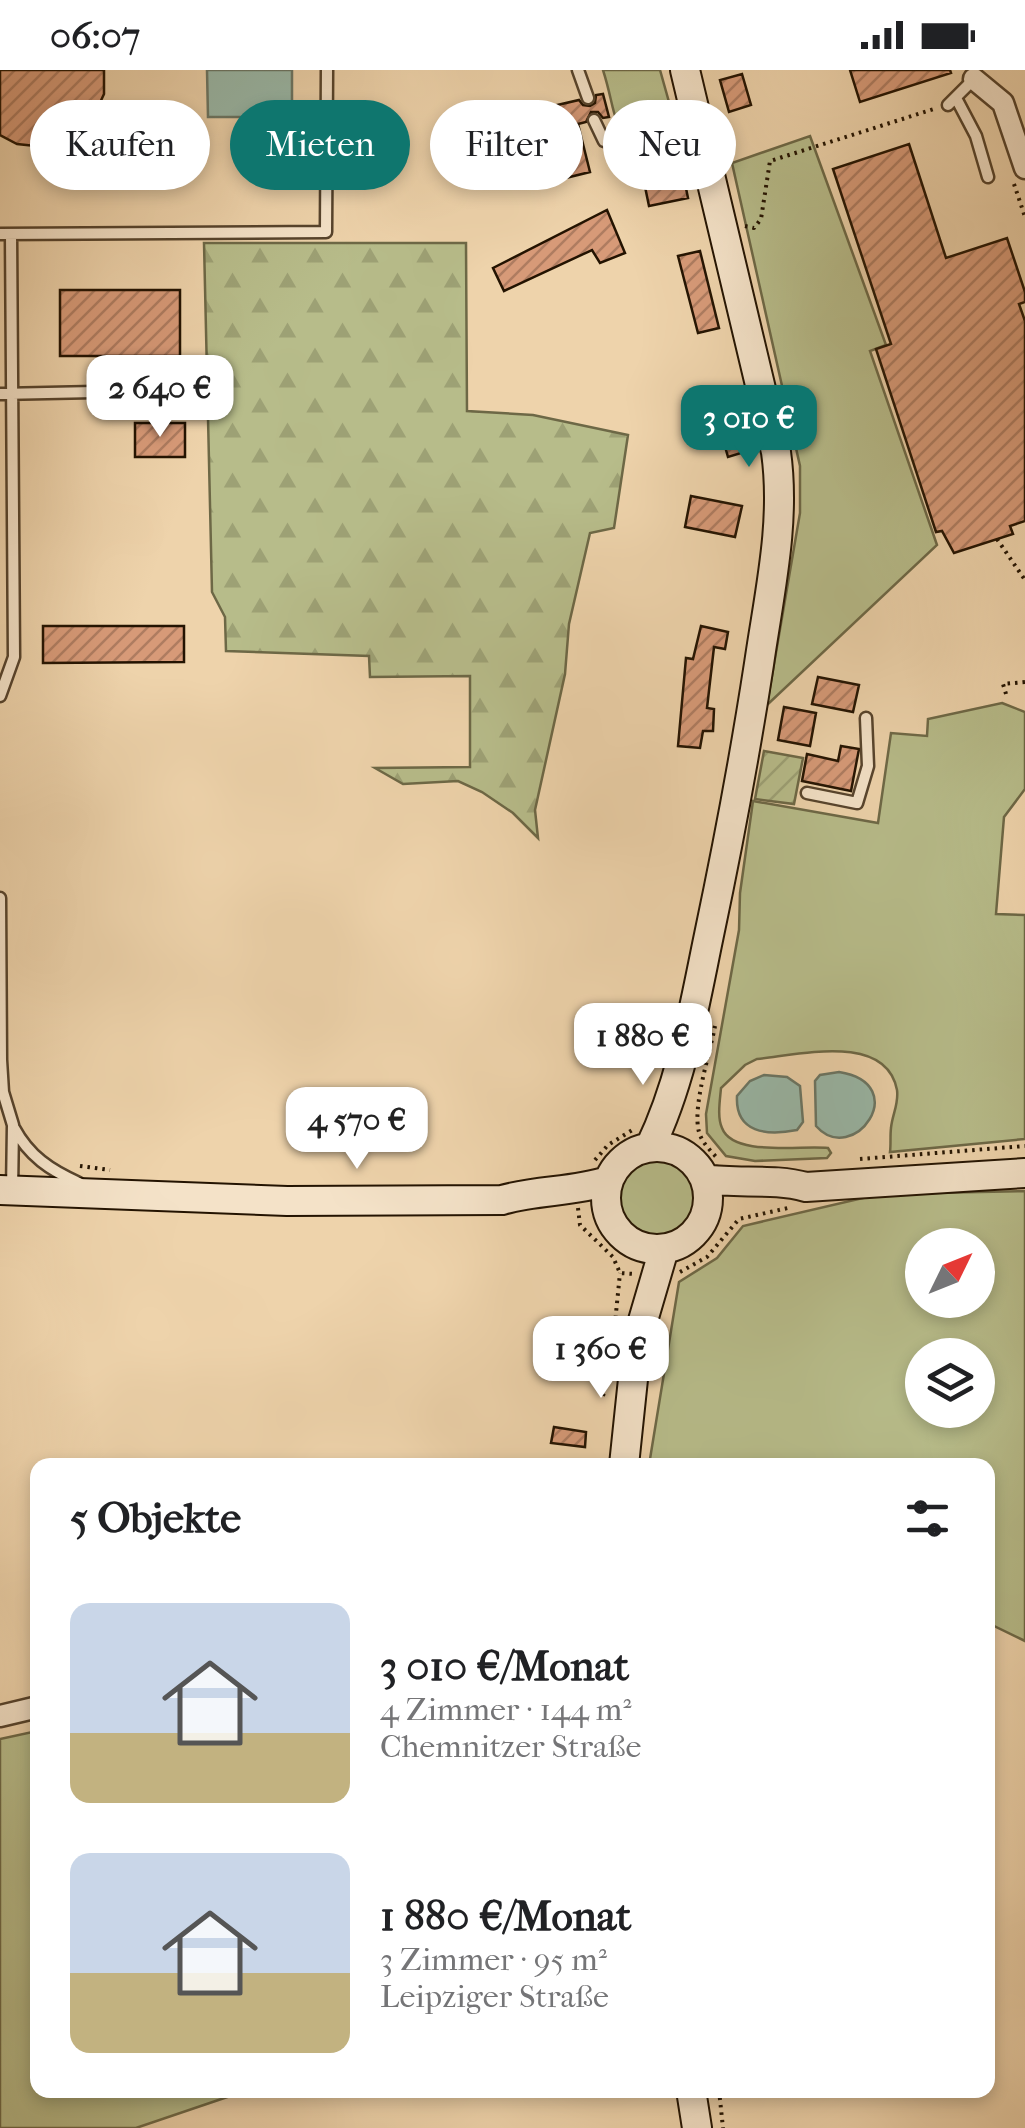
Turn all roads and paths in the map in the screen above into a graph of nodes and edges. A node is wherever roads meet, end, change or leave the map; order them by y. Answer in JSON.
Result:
{"nodes":[{"id":1,"x":326,"y":70,"type":"edge"},
{"id":2,"x":578,"y":70,"type":"edge"},
{"id":3,"x":685,"y":70,"type":"edge"},
{"id":4,"x":974,"y":80,"type":"joint"},
{"id":5,"x":588,"y":98,"type":"dead end"},
{"id":6,"x":692,"y":100,"type":"edge"},
{"id":7,"x":952,"y":102,"type":"junction"},
{"id":8,"x":594,"y":120,"type":"dead end"},
{"id":9,"x":603,"y":139,"type":"edge"},
{"id":10,"x":1025,"y":168,"type":"edge"},
{"id":11,"x":988,"y":178,"type":"dead end"},
{"id":12,"x":713,"y":190,"type":"edge"},
{"id":13,"x":720,"y":218,"type":"junction"},
{"id":14,"x":6,"y":234,"type":"edge"},
{"id":15,"x":190,"y":390,"type":"dead end"},
{"id":16,"x":0,"y":394,"type":"edge"},
{"id":17,"x":14,"y":394,"type":"junction"},
{"id":18,"x":997,"y":538,"type":"dead end"},
{"id":19,"x":1025,"y":580,"type":"edge"},
{"id":20,"x":0,"y":595,"type":"edge"},
{"id":21,"x":14,"y":595,"type":"junction"},
{"id":22,"x":1025,"y":682,"type":"edge"},
{"id":23,"x":1006,"y":694,"type":"dead end"},
{"id":24,"x":0,"y":696,"type":"edge"},
{"id":25,"x":866,"y":718,"type":"dead end"},
{"id":26,"x":807,"y":793,"type":"dead end"},
{"id":27,"x":0,"y":898,"type":"edge"},
{"id":28,"x":715,"y":1027,"type":"dead end"},
{"id":29,"x":686,"y":1051,"type":"junction"},
{"id":30,"x":2,"y":1094,"type":"edge"},
{"id":31,"x":12,"y":1125,"type":"junction"},
{"id":32,"x":644,"y":1137,"type":"junction"},
{"id":33,"x":1025,"y":1146,"type":"edge"},
{"id":34,"x":684,"y":1154,"type":"junction"},
{"id":35,"x":847,"y":1160,"type":"dead end"},
{"id":36,"x":69,"y":1165,"type":"dead end"},
{"id":37,"x":713,"y":1170,"type":"junction"},
{"id":38,"x":120,"y":1171,"type":"dead end"},
{"id":39,"x":601,"y":1172,"type":"junction"},
{"id":40,"x":1025,"y":1173,"type":"edge"},
{"id":41,"x":6,"y":1191,"type":"edge"},
{"id":42,"x":102,"y":1194,"type":"junction"},
{"id":43,"x":803,"y":1196,"type":"junction"},
{"id":44,"x":577,"y":1200,"type":"junction"},
{"id":45,"x":706,"y":1214,"type":"junction"},
{"id":46,"x":608,"y":1215,"type":"junction"},
{"id":47,"x":652,"y":1266,"type":"junction"},
{"id":48,"x":625,"y":1458,"type":"edge"},
{"id":49,"x":30,"y":1709,"type":"edge"},
{"id":50,"x":0,"y":1716,"type":"edge"},
{"id":51,"x":692,"y":2098,"type":"edge"},
{"id":52,"x":720,"y":2098,"type":"edge"},
{"id":53,"x":697,"y":2128,"type":"edge"},
{"id":54,"x":723,"y":2128,"type":"edge"}],
"edges":[{"from":1,"to":14,"type":"lane"},
{"from":2,"to":5,"type":"lane"},
{"from":3,"to":6,"type":"street"},
{"from":4,"to":7,"type":"lane"},
{"from":4,"to":10,"type":"street"},
{"from":7,"to":11,"type":"lane"},
{"from":7,"to":13,"type":"path"},
{"from":8,"to":9,"type":"lane"},
{"from":12,"to":13,"type":"street"},
{"from":13,"to":29,"type":"street"},
{"from":14,"to":17,"type":"lane"},
{"from":15,"to":17,"type":"lane"},
{"from":16,"to":17,"type":"lane"},
{"from":17,"to":21,"type":"lane"},
{"from":18,"to":19,"type":"path"},
{"from":20,"to":21,"type":"lane"},
{"from":21,"to":24,"type":"lane"},
{"from":22,"to":23,"type":"path"},
{"from":25,"to":26,"type":"lane"},
{"from":27,"to":30,"type":"lane"},
{"from":28,"to":37,"type":"path"},
{"from":29,"to":32,"type":"street"},
{"from":29,"to":34,"type":"street"},
{"from":30,"to":31,"type":"lane"},
{"from":31,"to":41,"type":"lane"},
{"from":31,"to":42,"type":"lane"},
{"from":32,"to":34,"type":"street"},
{"from":32,"to":39,"type":"street"},
{"from":32,"to":39,"type":"path"},
{"from":33,"to":35,"type":"path"},
{"from":34,"to":37,"type":"street"},
{"from":36,"to":38,"type":"path"},
{"from":37,"to":43,"type":"street"},
{"from":37,"to":45,"type":"street"},
{"from":39,"to":44,"type":"street"},
{"from":39,"to":46,"type":"street"},
{"from":40,"to":43,"type":"street"},
{"from":41,"to":42,"type":"street"},
{"from":42,"to":44,"type":"street"},
{"from":43,"to":45,"type":"street"},
{"from":43,"to":47,"type":"path"},
{"from":44,"to":46,"type":"street"},
{"from":44,"to":47,"type":"path"},
{"from":45,"to":47,"type":"street"},
{"from":46,"to":47,"type":"street"},
{"from":47,"to":48,"type":"street"},
{"from":49,"to":50,"type":"street"},
{"from":51,"to":53,"type":"street"},
{"from":52,"to":54,"type":"path"}]}
